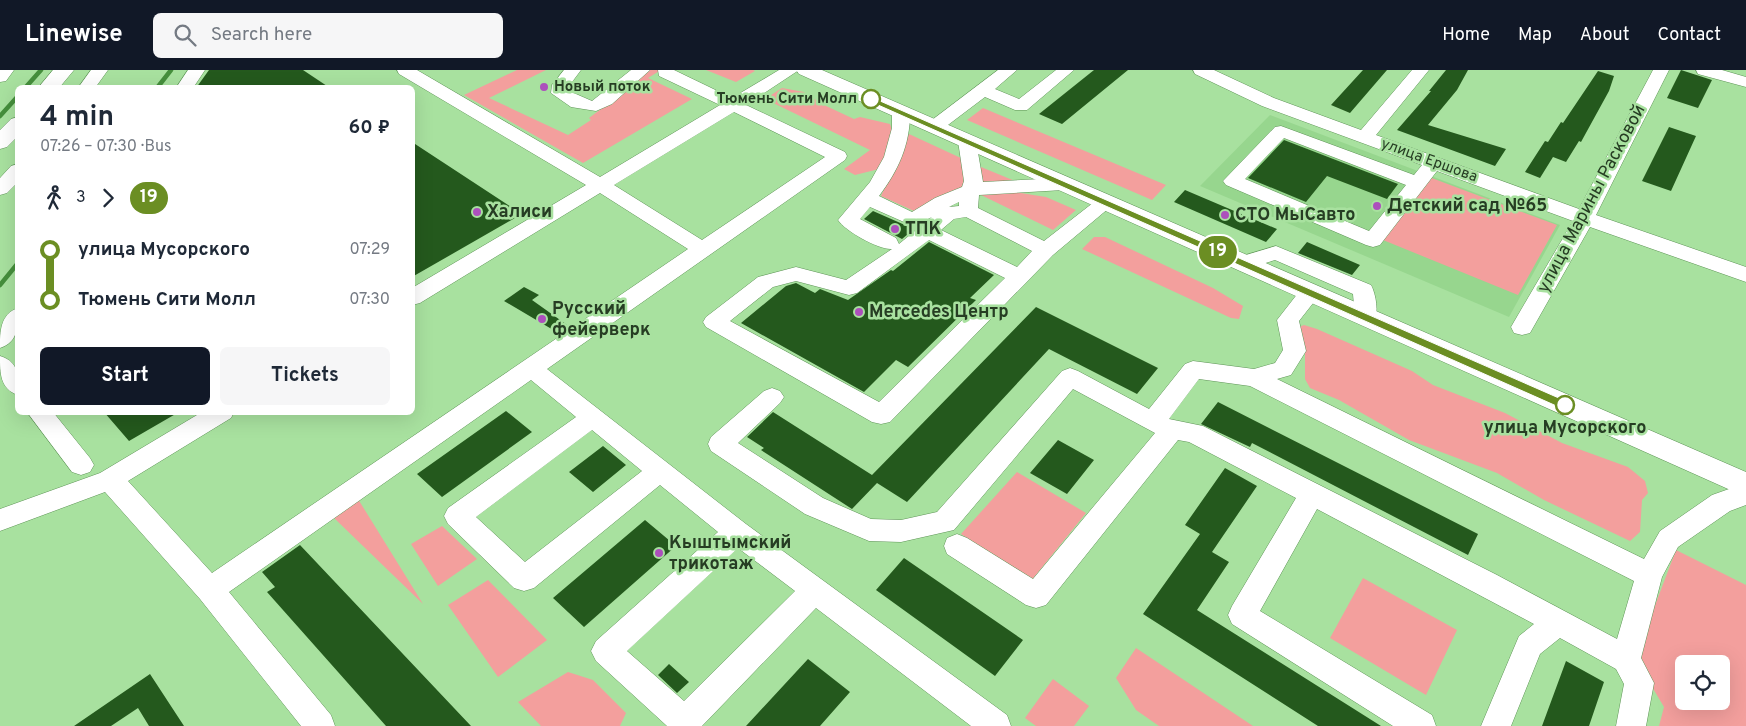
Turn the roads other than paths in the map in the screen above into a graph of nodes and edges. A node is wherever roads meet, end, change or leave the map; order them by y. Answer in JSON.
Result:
{"nodes":[{"id":1,"x":6,"y":70,"type":"edge"},
{"id":2,"x":64,"y":70,"type":"edge"},
{"id":3,"x":100,"y":70,"type":"edge"},
{"id":4,"x":197,"y":70,"type":"edge"},
{"id":5,"x":405,"y":70,"type":"edge"},
{"id":6,"x":573,"y":70,"type":"edge"},
{"id":7,"x":640,"y":70,"type":"edge"},
{"id":8,"x":790,"y":70,"type":"edge"},
{"id":9,"x":806,"y":70,"type":"edge"},
{"id":10,"x":1009,"y":70,"type":"edge"},
{"id":11,"x":1066,"y":70,"type":"edge"},
{"id":12,"x":1201,"y":70,"type":"edge"},
{"id":13,"x":1421,"y":70,"type":"edge"},
{"id":14,"x":1661,"y":70,"type":"edge"},
{"id":15,"x":1704,"y":70,"type":"edge"},
{"id":16,"x":665,"y":72,"type":"dead end"},
{"id":17,"x":0,"y":76,"type":"edge"},
{"id":18,"x":1746,"y":82,"type":"edge"},
{"id":19,"x":51,"y":85,"type":"edge"},
{"id":20,"x":88,"y":85,"type":"edge"},
{"id":21,"x":186,"y":85,"type":"edge"},
{"id":22,"x":983,"y":90,"type":"junction"},
{"id":23,"x":734,"y":105,"type":"junction"},
{"id":24,"x":901,"y":112,"type":"junction"},
{"id":25,"x":15,"y":126,"type":"edge"},
{"id":26,"x":934,"y":127,"type":"junction"},
{"id":27,"x":1364,"y":138,"type":"junction"},
{"id":28,"x":967,"y":142,"type":"junction"},
{"id":29,"x":0,"y":143,"type":"edge"},
{"id":30,"x":1433,"y":163,"type":"junction"},
{"id":31,"x":15,"y":173,"type":"edge"},
{"id":32,"x":1416,"y":183,"type":"junction"},
{"id":33,"x":1063,"y":184,"type":"junction"},
{"id":34,"x":600,"y":185,"type":"junction"},
{"id":35,"x":0,"y":189,"type":"edge"},
{"id":36,"x":869,"y":200,"type":"junction"},
{"id":37,"x":969,"y":202,"type":"junction"},
{"id":38,"x":1105,"y":203,"type":"junction"},
{"id":39,"x":1584,"y":218,"type":"junction"},
{"id":40,"x":926,"y":231,"type":"junction"},
{"id":41,"x":889,"y":243,"type":"dead end"},
{"id":42,"x":704,"y":250,"type":"junction"},
{"id":43,"x":1046,"y":250,"type":"junction"},
{"id":44,"x":1243,"y":263,"type":"junction"},
{"id":45,"x":1746,"y":274,"type":"edge"},
{"id":46,"x":1021,"y":277,"type":"junction"},
{"id":47,"x":1310,"y":293,"type":"junction"},
{"id":48,"x":415,"y":296,"type":"edge"},
{"id":49,"x":1366,"y":317,"type":"junction"},
{"id":50,"x":15,"y":320,"type":"edge"},
{"id":51,"x":1522,"y":326,"type":"dead end"},
{"id":52,"x":0,"y":340,"type":"edge"},
{"id":53,"x":0,"y":364,"type":"edge"},
{"id":54,"x":532,"y":369,"type":"junction"},
{"id":55,"x":1254,"y":378,"type":"junction"},
{"id":56,"x":15,"y":382,"type":"edge"},
{"id":57,"x":772,"y":397,"type":"dead end"},
{"id":58,"x":41,"y":415,"type":"edge"},
{"id":59,"x":217,"y":415,"type":"edge"},
{"id":60,"x":593,"y":417,"type":"junction"},
{"id":61,"x":1163,"y":426,"type":"junction"},
{"id":62,"x":81,"y":465,"type":"dead end"},
{"id":63,"x":661,"y":470,"type":"junction"},
{"id":64,"x":109,"y":480,"type":"junction"},
{"id":65,"x":1746,"y":485,"type":"edge"},
{"id":66,"x":1312,"y":494,"type":"junction"},
{"id":67,"x":1746,"y":494,"type":"edge"},
{"id":68,"x":0,"y":520,"type":"edge"},
{"id":69,"x":737,"y":532,"type":"junction"},
{"id":70,"x":957,"y":546,"type":"dead end"},
{"id":71,"x":1649,"y":575,"type":"junction"},
{"id":72,"x":210,"y":590,"type":"junction"},
{"id":73,"x":815,"y":590,"type":"junction"},
{"id":74,"x":1557,"y":623,"type":"junction"},
{"id":75,"x":1626,"y":659,"type":"junction"},
{"id":76,"x":320,"y":726,"type":"edge"},
{"id":77,"x":996,"y":726,"type":"edge"},
{"id":78,"x":1421,"y":726,"type":"edge"},
{"id":79,"x":1496,"y":726,"type":"edge"},
{"id":80,"x":1631,"y":726,"type":"edge"}],
"edges":[{"from":1,"to":17,"type":"street"},
{"from":2,"to":19,"type":"main road"},
{"from":3,"to":20,"type":"street"},
{"from":4,"to":21,"type":"street"},
{"from":5,"to":34,"type":"street"},
{"from":6,"to":7,"type":"street"},
{"from":8,"to":23,"type":"street"},
{"from":9,"to":24,"type":"main road"},
{"from":10,"to":22,"type":"street"},
{"from":11,"to":22,"type":"street"},
{"from":12,"to":27,"type":"street","name":"улица Ершова"},
{"from":13,"to":27,"type":"street"},
{"from":14,"to":39,"type":"street","name":"улица Марины Расковой"},
{"from":15,"to":18,"type":"street"},
{"from":16,"to":23,"type":"street"},
{"from":22,"to":26,"type":"street"},
{"from":23,"to":34,"type":"street"},
{"from":23,"to":42,"type":"street"},
{"from":24,"to":26,"type":"main road"},
{"from":24,"to":36,"type":"street"},
{"from":25,"to":29,"type":"main road"},
{"from":26,"to":28,"type":"main road"},
{"from":27,"to":30,"type":"street","name":"улица Ершова"},
{"from":28,"to":33,"type":"main road"},
{"from":28,"to":37,"type":"street"},
{"from":30,"to":32,"type":"street"},
{"from":30,"to":39,"type":"street","name":"улица Ершова"},
{"from":31,"to":35,"type":"street"},
{"from":32,"to":32,"type":"street"},
{"from":33,"to":37,"type":"street"},
{"from":33,"to":38,"type":"main road"},
{"from":34,"to":42,"type":"street"},
{"from":34,"to":48,"type":"street"},
{"from":36,"to":37,"type":"street"},
{"from":36,"to":41,"type":"street"},
{"from":37,"to":40,"type":"street"},
{"from":37,"to":43,"type":"street"},
{"from":38,"to":43,"type":"street"},
{"from":38,"to":44,"type":"main road"},
{"from":39,"to":45,"type":"street","name":"улица Ершова"},
{"from":39,"to":51,"type":"street","name":"улица Марины Расковой"},
{"from":40,"to":46,"type":"street"},
{"from":40,"to":46,"type":"street"},
{"from":42,"to":54,"type":"street"},
{"from":43,"to":46,"type":"street"},
{"from":44,"to":47,"type":"main road"},
{"from":44,"to":49,"type":"street"},
{"from":47,"to":49,"type":"main road"},
{"from":47,"to":55,"type":"street"},
{"from":49,"to":65,"type":"main road"},
{"from":50,"to":52,"type":"street"},
{"from":53,"to":56,"type":"street"},
{"from":54,"to":60,"type":"street"},
{"from":54,"to":72,"type":"street"},
{"from":55,"to":61,"type":"street"},
{"from":55,"to":71,"type":"street"},
{"from":57,"to":61,"type":"street"},
{"from":58,"to":62,"type":"street"},
{"from":59,"to":64,"type":"street"},
{"from":60,"to":63,"type":"street"},
{"from":60,"to":63,"type":"street"},
{"from":61,"to":66,"type":"street"},
{"from":61,"to":70,"type":"street"},
{"from":63,"to":69,"type":"street"},
{"from":64,"to":68,"type":"street"},
{"from":64,"to":72,"type":"street"},
{"from":66,"to":74,"type":"street"},
{"from":66,"to":78,"type":"street"},
{"from":67,"to":71,"type":"street"},
{"from":69,"to":73,"type":"street"},
{"from":69,"to":73,"type":"street"},
{"from":71,"to":75,"type":"street"},
{"from":72,"to":76,"type":"street"},
{"from":73,"to":77,"type":"street"},
{"from":74,"to":75,"type":"street"},
{"from":74,"to":79,"type":"street"},
{"from":75,"to":80,"type":"street"}]}
